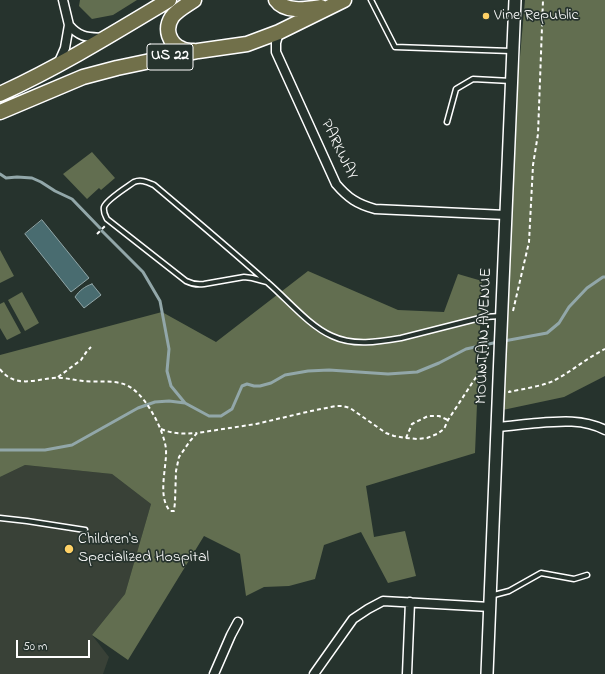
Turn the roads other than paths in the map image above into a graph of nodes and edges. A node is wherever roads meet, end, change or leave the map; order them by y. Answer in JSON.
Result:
{"nodes":[{"id":1,"x":63,"y":0,"type":"edge"},
{"id":2,"x":169,"y":0,"type":"edge"},
{"id":3,"x":194,"y":0,"type":"edge"},
{"id":4,"x":276,"y":0,"type":"edge"},
{"id":5,"x":371,"y":0,"type":"edge"},
{"id":6,"x":515,"y":0,"type":"edge"},
{"id":7,"x":341,"y":1,"type":"edge"},
{"id":8,"x":69,"y":25,"type":"junction"},
{"id":9,"x":279,"y":32,"type":"junction"},
{"id":10,"x":104,"y":38,"type":"junction"},
{"id":11,"x":198,"y":51,"type":"junction"},
{"id":12,"x":513,"y":51,"type":"junction"},
{"id":13,"x":58,"y":65,"type":"junction"},
{"id":14,"x":511,"y":81,"type":"junction"},
{"id":15,"x":0,"y":94,"type":"edge"},
{"id":16,"x":0,"y":112,"type":"edge"},
{"id":17,"x":447,"y":122,"type":"dead end"},
{"id":18,"x":506,"y":215,"type":"junction"},
{"id":19,"x":267,"y":282,"type":"junction"},
{"id":20,"x":507,"y":316,"type":"junction"},
{"id":21,"x":497,"y":427,"type":"junction"},
{"id":22,"x":605,"y":430,"type":"edge"},
{"id":23,"x":0,"y":518,"type":"edge"},
{"id":24,"x":85,"y":530,"type":"dead end"},
{"id":25,"x":587,"y":575,"type":"dead end"},
{"id":26,"x":490,"y":601,"type":"junction"},
{"id":27,"x":410,"y":602,"type":"junction"},
{"id":28,"x":238,"y":622,"type":"dead end"},
{"id":29,"x":214,"y":674,"type":"edge"},
{"id":30,"x":314,"y":674,"type":"edge"},
{"id":31,"x":407,"y":674,"type":"edge"},
{"id":32,"x":487,"y":674,"type":"edge"}],
"edges":[{"from":1,"to":8,"type":"street"},
{"from":2,"to":10,"type":"highway"},
{"from":3,"to":11,"type":"highway"},
{"from":4,"to":7,"type":"highway"},
{"from":5,"to":12,"type":"lane"},
{"from":6,"to":12,"type":"street","name":"MOUNTAIN AVENUE"},
{"from":7,"to":9,"type":"highway","number":"US 22"},
{"from":8,"to":10,"type":"street"},
{"from":8,"to":13,"type":"street"},
{"from":9,"to":11,"type":"highway","number":"US 22"},
{"from":9,"to":18,"type":"street","name":"PARKWAY"},
{"from":10,"to":13,"type":"highway"},
{"from":11,"to":16,"type":"highway","number":"US 22"},
{"from":12,"to":14,"type":"street","name":"MOUNTAIN AVENUE"},
{"from":13,"to":15,"type":"highway"},
{"from":14,"to":17,"type":"lane"},
{"from":14,"to":18,"type":"street","name":"MOUNTAIN AVENUE"},
{"from":18,"to":20,"type":"street","name":"MOUNTAIN AVENUE"},
{"from":19,"to":19,"type":"lane"},
{"from":19,"to":20,"type":"lane"},
{"from":20,"to":21,"type":"street","name":"MOUNTAIN AVENUE"},
{"from":21,"to":22,"type":"street"},
{"from":21,"to":26,"type":"street","name":"MOUNTAIN AVENUE"},
{"from":23,"to":24,"type":"lane"},
{"from":25,"to":26,"type":"lane"},
{"from":26,"to":27,"type":"street"},
{"from":26,"to":32,"type":"street","name":"MOUNTAIN AVENUE"},
{"from":27,"to":30,"type":"street"},
{"from":27,"to":31,"type":"street"},
{"from":28,"to":29,"type":"street"}]}
